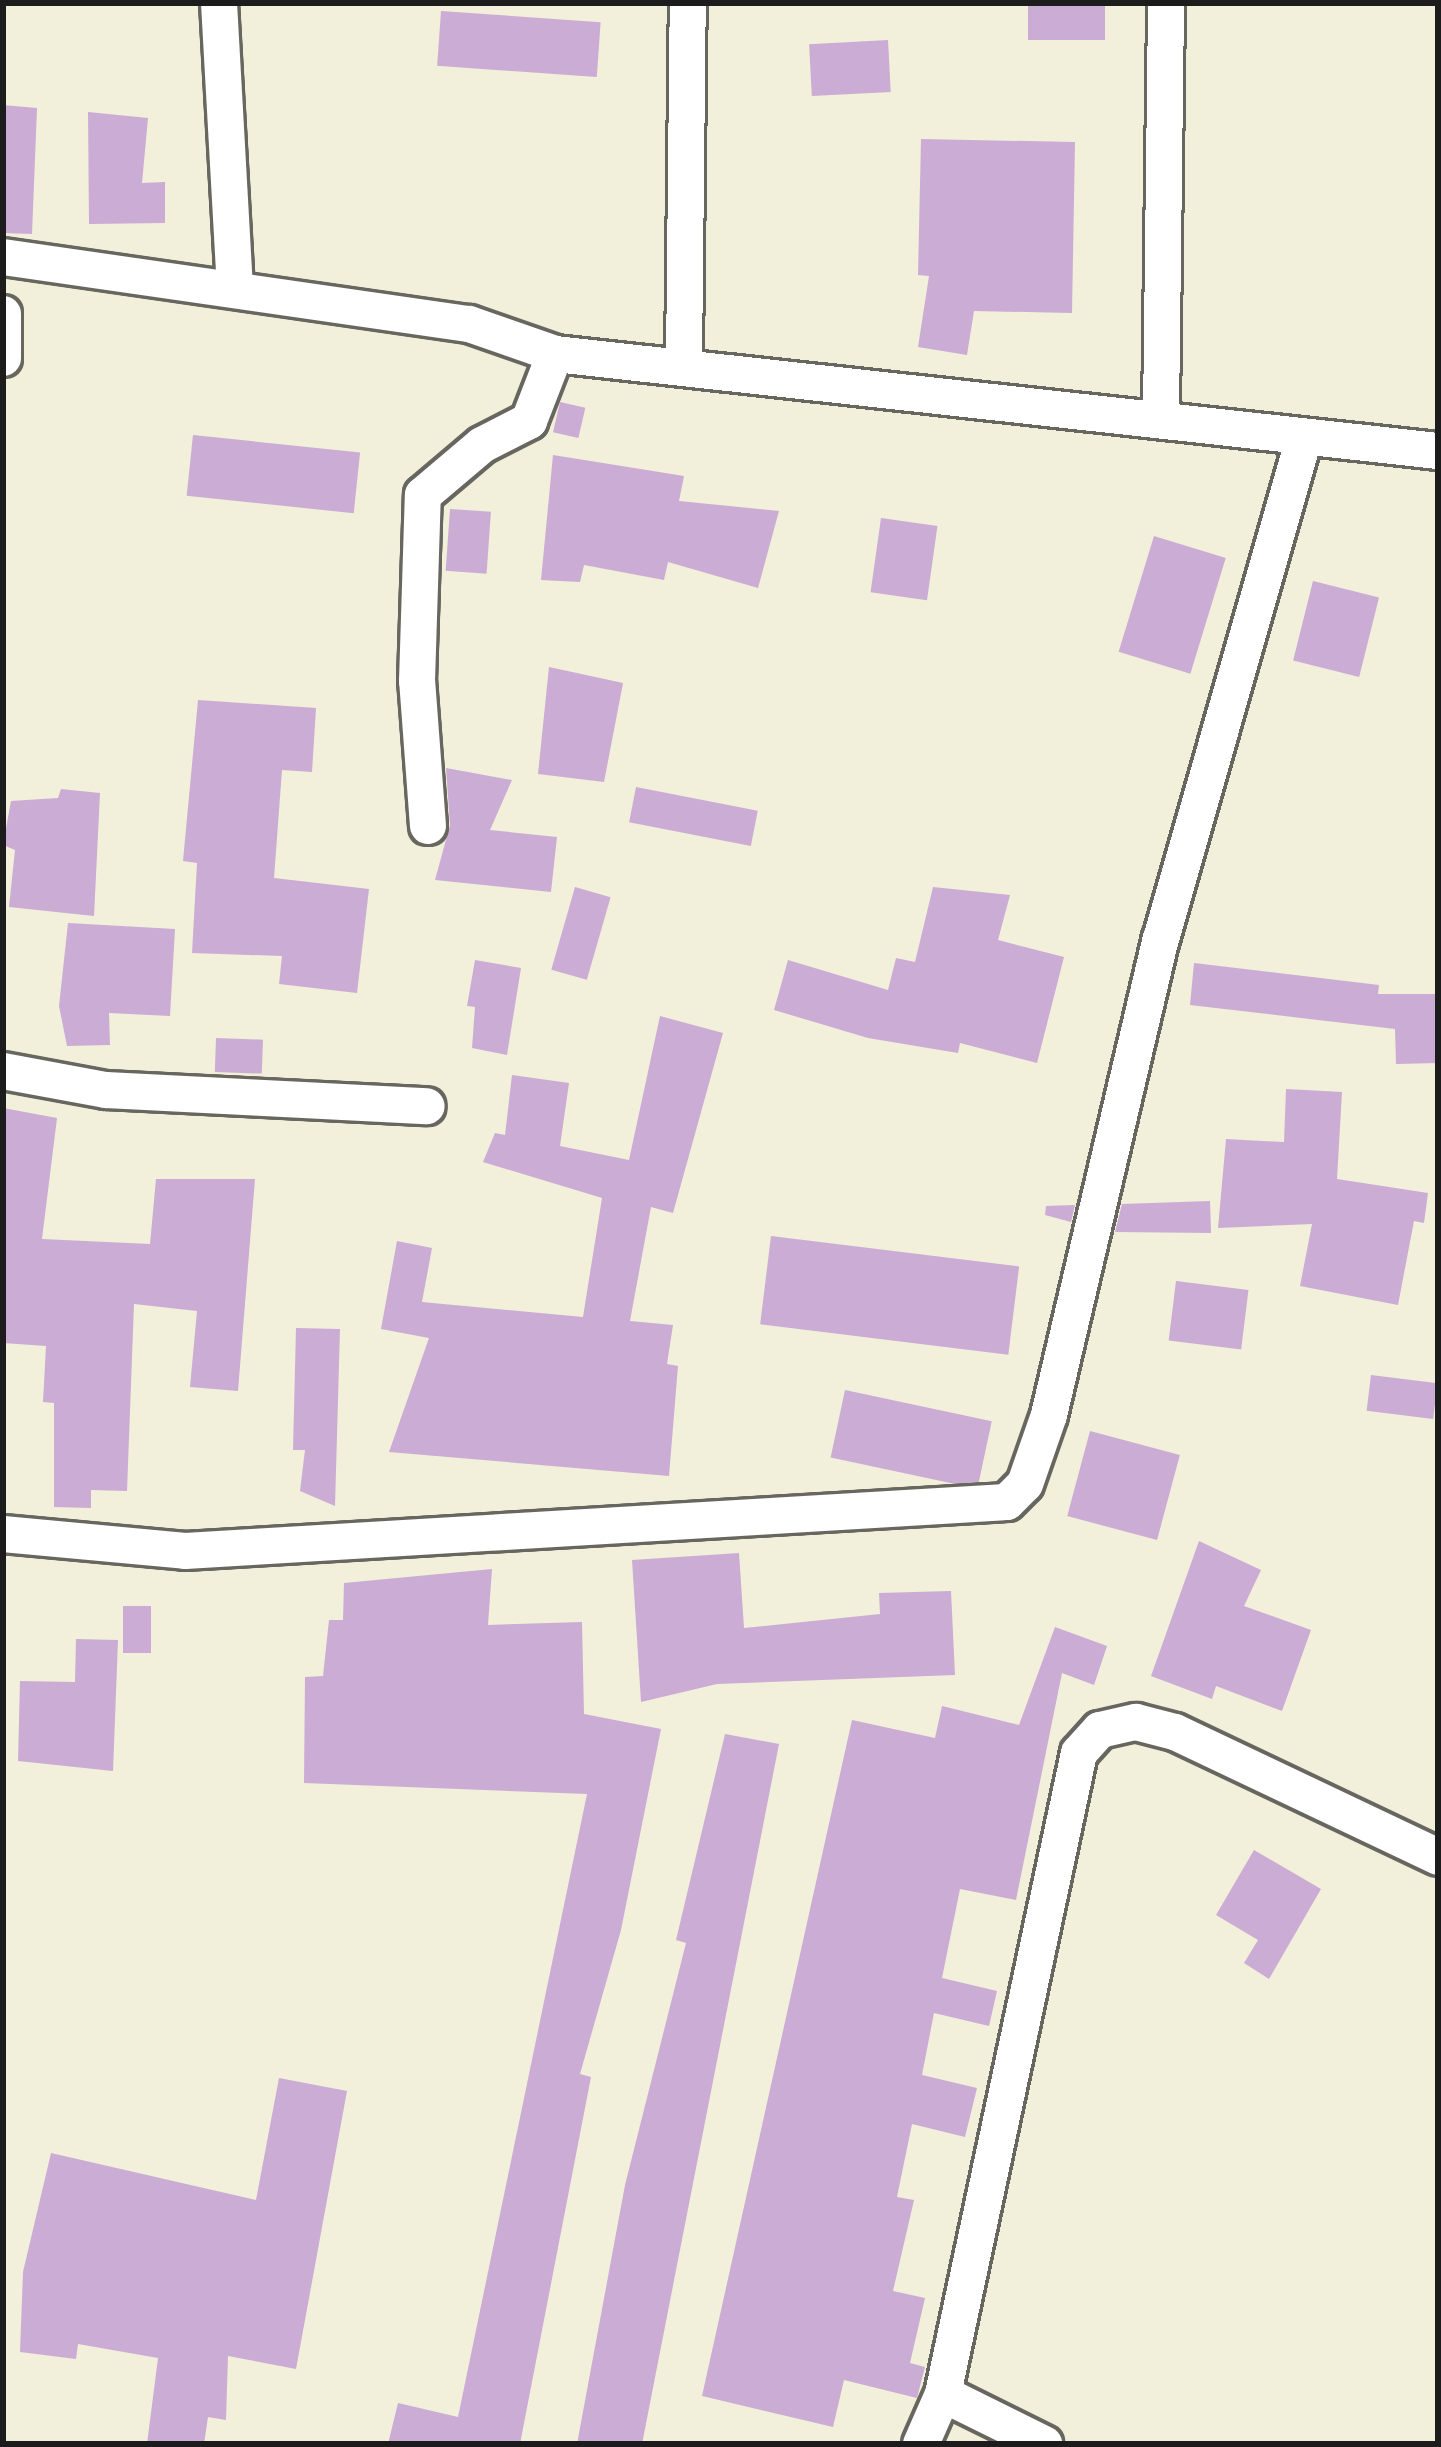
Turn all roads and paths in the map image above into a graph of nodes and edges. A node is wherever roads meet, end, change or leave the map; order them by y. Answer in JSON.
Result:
{"nodes":[{"id":1,"x":219,"y":3,"type":"edge"},
{"id":2,"x":688,"y":3,"type":"edge"},
{"id":3,"x":1166,"y":3,"type":"edge"},
{"id":4,"x":3,"y":257,"type":"edge"},
{"id":5,"x":235,"y":289,"type":"junction"},
{"id":6,"x":3,"y":314,"type":"edge"},
{"id":7,"x":555,"y":354,"type":"junction"},
{"id":8,"x":3,"y":358,"type":"edge"},
{"id":9,"x":684,"y":364,"type":"junction"},
{"id":10,"x":1161,"y":416,"type":"junction"},
{"id":11,"x":1304,"y":438,"type":"junction"},
{"id":12,"x":1438,"y":451,"type":"edge"},
{"id":13,"x":428,"y":826,"type":"dead end"},
{"id":14,"x":3,"y":1071,"type":"edge"},
{"id":15,"x":427,"y":1106,"type":"dead end"},
{"id":16,"x":3,"y":1534,"type":"edge"},
{"id":17,"x":1438,"y":1857,"type":"edge"},
{"id":18,"x":943,"y":2394,"type":"junction"},
{"id":19,"x":921,"y":2444,"type":"edge"},
{"id":20,"x":1044,"y":2444,"type":"edge"}],
"edges":[{"from":1,"to":5,"type":"street"},
{"from":2,"to":9,"type":"street"},
{"from":3,"to":10,"type":"street"},
{"from":4,"to":5,"type":"street"},
{"from":5,"to":7,"type":"street"},
{"from":6,"to":8,"type":"street"},
{"from":7,"to":9,"type":"street"},
{"from":7,"to":13,"type":"street"},
{"from":9,"to":10,"type":"street"},
{"from":10,"to":11,"type":"street"},
{"from":11,"to":12,"type":"street"},
{"from":11,"to":16,"type":"street"},
{"from":14,"to":15,"type":"street"},
{"from":17,"to":18,"type":"street"},
{"from":18,"to":19,"type":"street"},
{"from":18,"to":20,"type":"street"}]}
